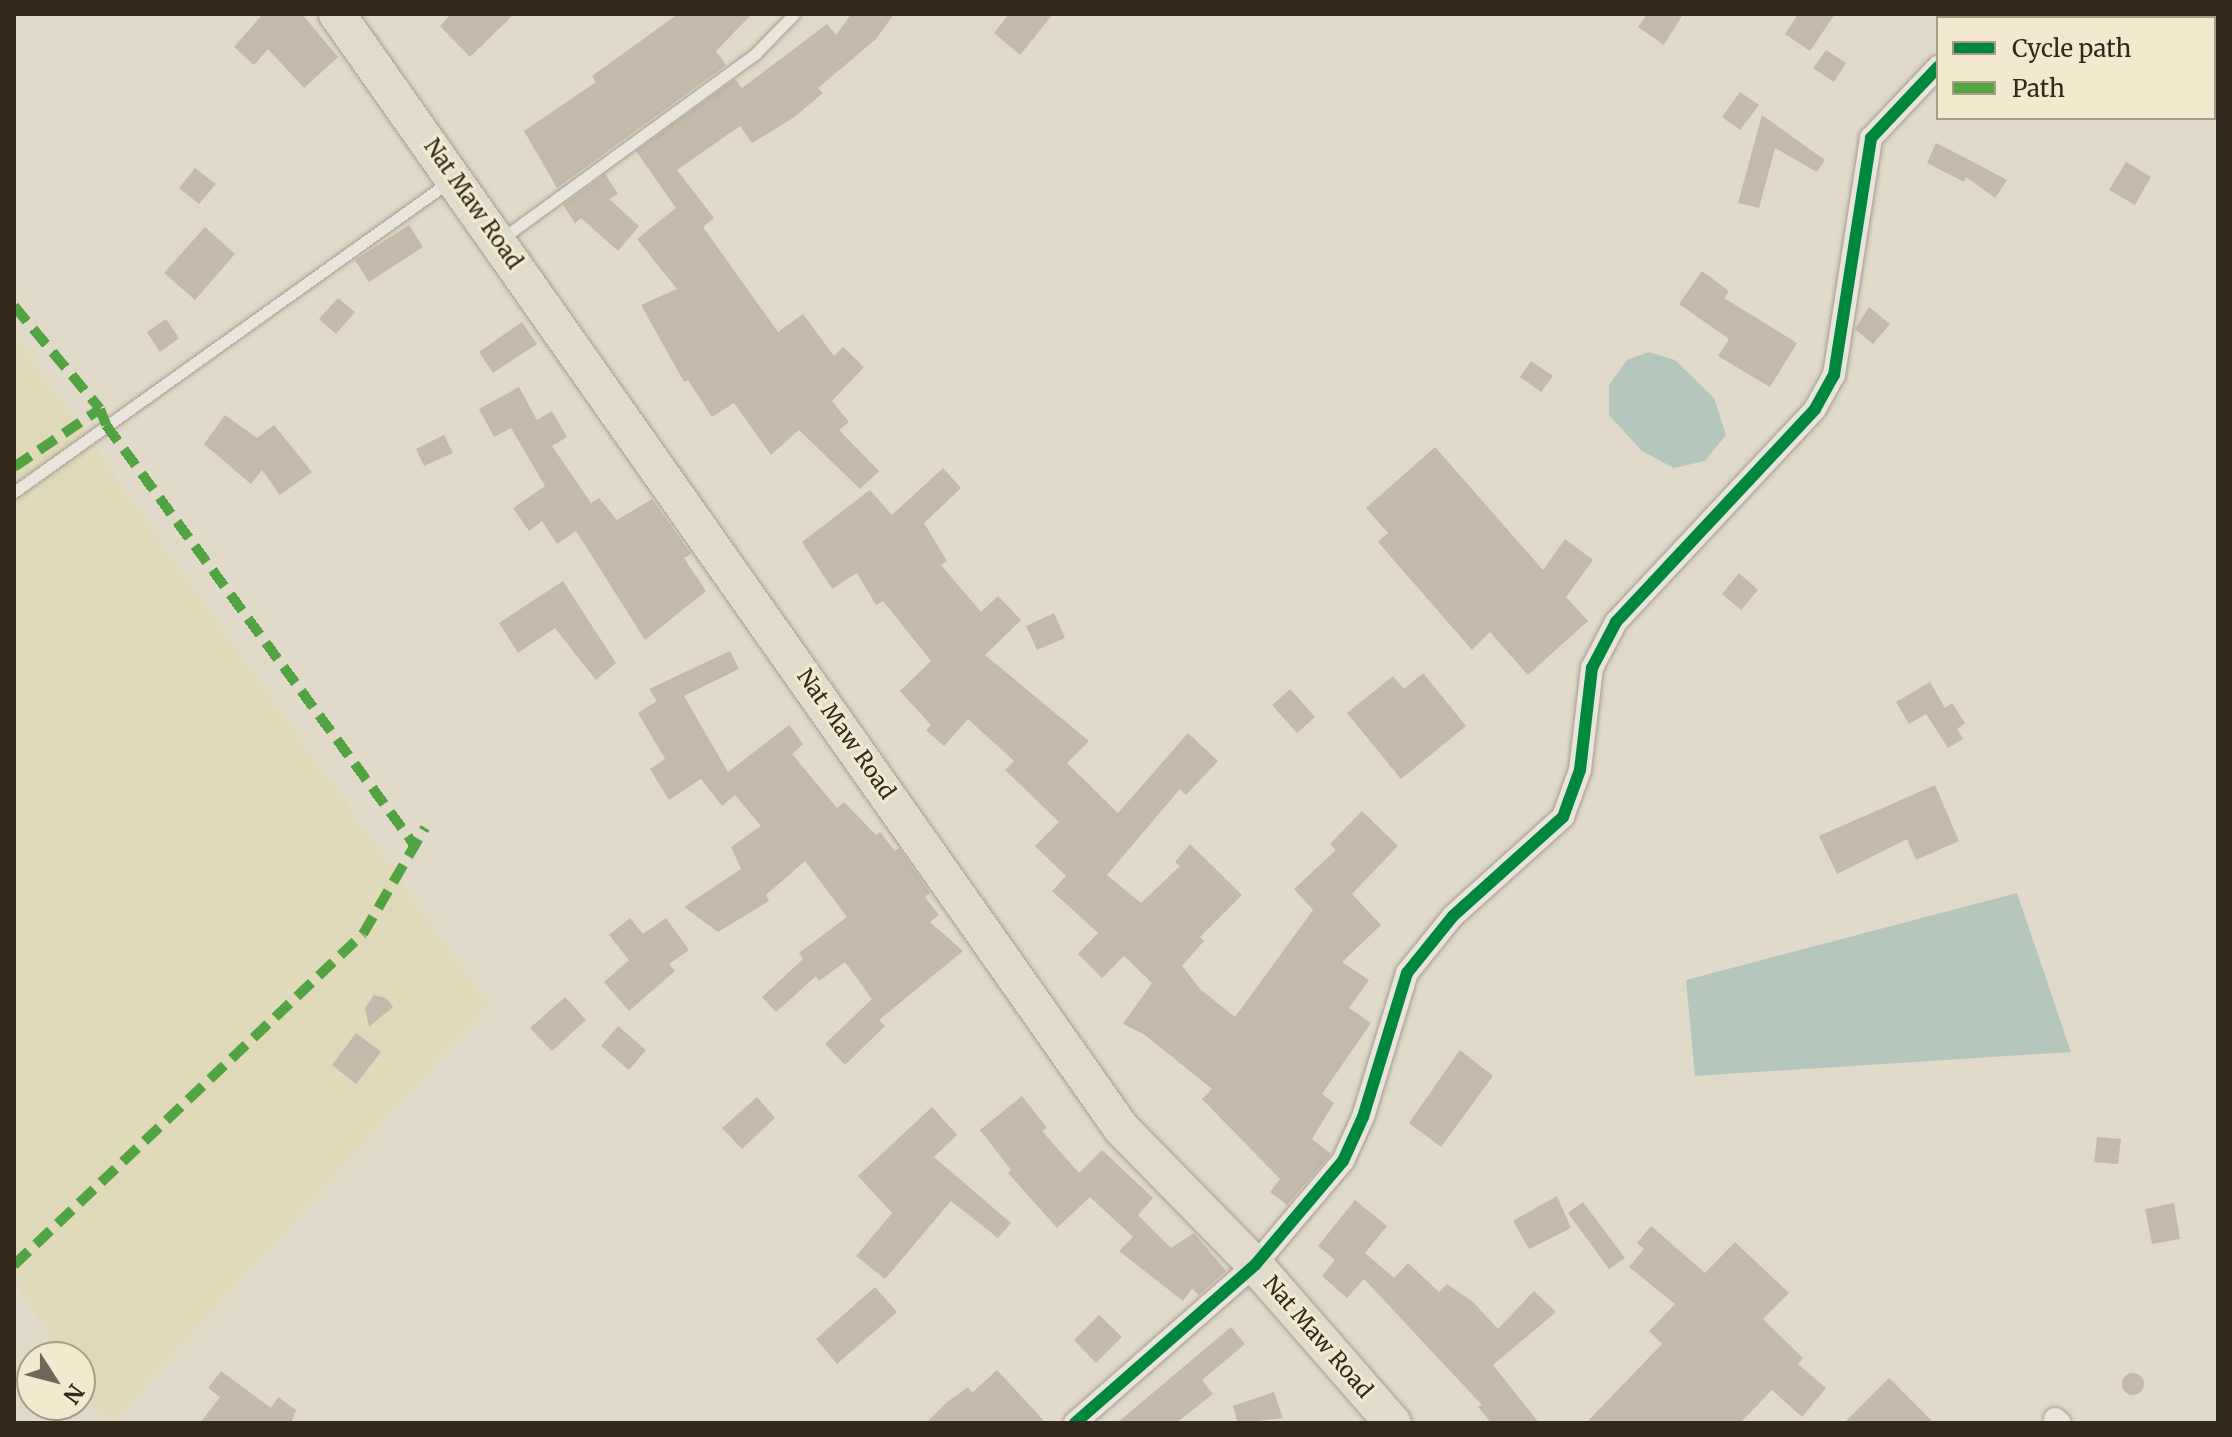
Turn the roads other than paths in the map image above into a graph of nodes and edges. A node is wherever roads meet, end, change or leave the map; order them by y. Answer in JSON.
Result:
{"nodes":[{"id":1,"x":337,"y":14,"type":"edge"},
{"id":2,"x":794,"y":14,"type":"edge"},
{"id":3,"x":1936,"y":69,"type":"edge"},
{"id":4,"x":454,"y":177,"type":"junction"},
{"id":5,"x":499,"y":241,"type":"junction"},
{"id":6,"x":14,"y":492,"type":"edge"},
{"id":7,"x":1255,"y":1265,"type":"junction"},
{"id":8,"x":1075,"y":1423,"type":"edge"},
{"id":9,"x":1393,"y":1423,"type":"edge"}],
"edges":[{"from":1,"to":4,"type":"main road","name":"Nat Maw Road"},
{"from":2,"to":5,"type":"lane"},
{"from":3,"to":7,"type":"street"},
{"from":4,"to":5,"type":"main road","name":"Nat Maw Road"},
{"from":4,"to":6,"type":"lane"},
{"from":5,"to":7,"type":"main road","name":"Nat Maw Road"},
{"from":7,"to":8,"type":"street"},
{"from":7,"to":9,"type":"main road","name":"Nat Maw Road"}]}
